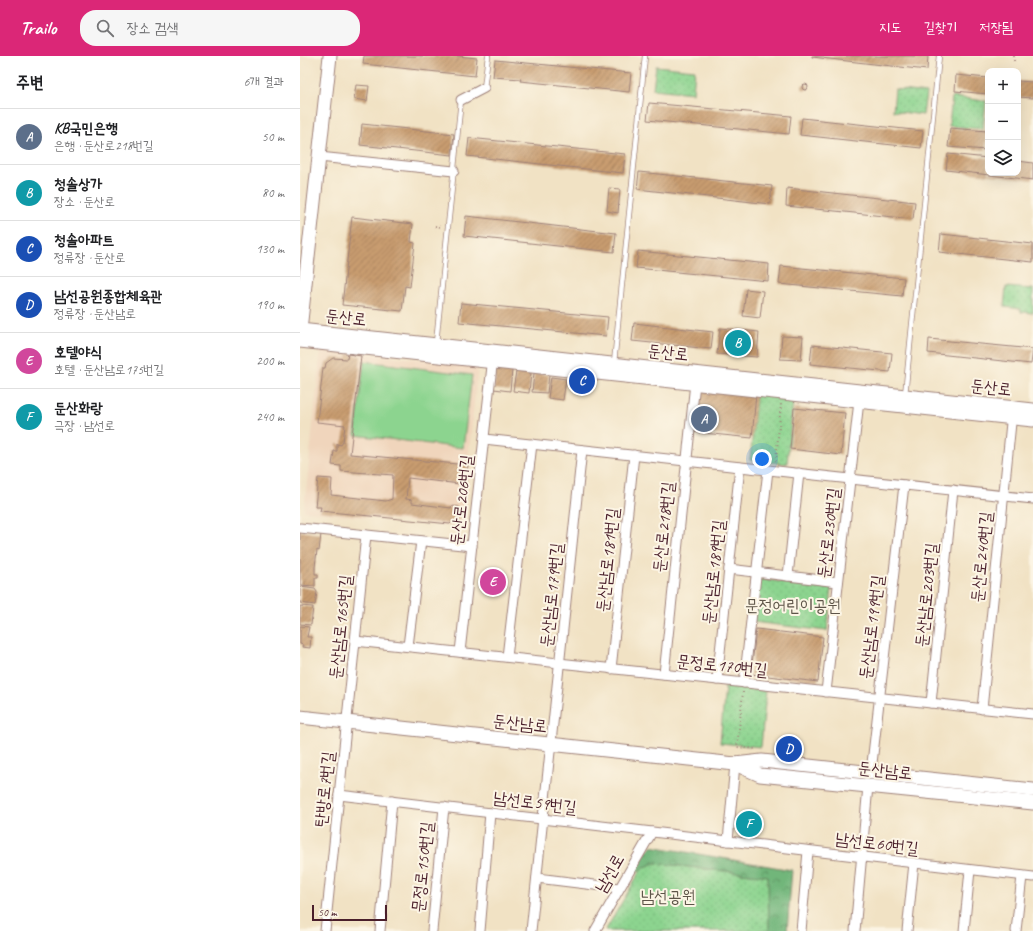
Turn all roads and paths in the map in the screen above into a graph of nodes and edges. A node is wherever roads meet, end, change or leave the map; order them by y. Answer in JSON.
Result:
{"nodes":[{"id":1,"x":330,"y":56,"type":"edge"},
{"id":2,"x":488,"y":56,"type":"edge"},
{"id":3,"x":645,"y":56,"type":"edge"},
{"id":4,"x":939,"y":56,"type":"edge"},
{"id":5,"x":1014,"y":56,"type":"edge"},
{"id":6,"x":1014,"y":62,"type":"dead end"},
{"id":7,"x":484,"y":88,"type":"joint"},
{"id":8,"x":461,"y":100,"type":"joint"},
{"id":9,"x":319,"y":157,"type":"junction"},
{"id":10,"x":454,"y":171,"type":"junction"},
{"id":11,"x":300,"y":330,"type":"edge"},
{"id":12,"x":300,"y":341,"type":"edge"},
{"id":13,"x":435,"y":350,"type":"junction"},
{"id":14,"x":493,"y":356,"type":"junction"},
{"id":15,"x":613,"y":369,"type":"junction"},
{"id":16,"x":695,"y":384,"type":"junction"},
{"id":17,"x":781,"y":393,"type":"junction"},
{"id":18,"x":859,"y":401,"type":"junction"},
{"id":19,"x":904,"y":401,"type":"junction"},
{"id":20,"x":1033,"y":410,"type":"edge"},
{"id":21,"x":1012,"y":413,"type":"junction"},
{"id":22,"x":1033,"y":420,"type":"edge"},
{"id":23,"x":484,"y":439,"type":"junction"},
{"id":24,"x":532,"y":444,"type":"junction"},
{"id":25,"x":582,"y":450,"type":"junction"},
{"id":26,"x":634,"y":455,"type":"junction"},
{"id":27,"x":686,"y":461,"type":"junction"},
{"id":28,"x":740,"y":467,"type":"junction"},
{"id":29,"x":772,"y":470,"type":"junction"},
{"id":30,"x":799,"y":473,"type":"junction"},
{"id":31,"x":850,"y":479,"type":"junction"},
{"id":32,"x":904,"y":485,"type":"junction"},
{"id":33,"x":953,"y":490,"type":"junction"},
{"id":34,"x":1003,"y":496,"type":"junction"},
{"id":35,"x":1033,"y":499,"type":"edge"},
{"id":36,"x":300,"y":528,"type":"edge"},
{"id":37,"x":366,"y":535,"type":"junction"},
{"id":38,"x":421,"y":541,"type":"junction"},
{"id":39,"x":472,"y":546,"type":"junction"},
{"id":40,"x":729,"y":569,"type":"junction"},
{"id":41,"x":756,"y":573,"type":"junction"},
{"id":42,"x":788,"y":576,"type":"junction"},
{"id":43,"x":838,"y":582,"type":"junction"},
{"id":44,"x":355,"y":641,"type":"junction"},
{"id":45,"x":408,"y":646,"type":"junction"},
{"id":46,"x":460,"y":652,"type":"junction"},
{"id":47,"x":507,"y":657,"type":"junction"},
{"id":48,"x":559,"y":663,"type":"junction"},
{"id":49,"x":611,"y":669,"type":"junction"},
{"id":50,"x":664,"y":674,"type":"junction"},
{"id":51,"x":717,"y":680,"type":"junction"},
{"id":52,"x":744,"y":683,"type":"junction"},
{"id":53,"x":826,"y":692,"type":"junction"},
{"id":54,"x":879,"y":698,"type":"junction"},
{"id":55,"x":932,"y":703,"type":"junction"},
{"id":56,"x":982,"y":709,"type":"junction"},
{"id":57,"x":1033,"y":714,"type":"edge"},
{"id":58,"x":300,"y":717,"type":"edge"},
{"id":59,"x":347,"y":722,"type":"junction"},
{"id":60,"x":551,"y":744,"type":"junction"},
{"id":61,"x":757,"y":749,"type":"dead end"},
{"id":62,"x":735,"y":764,"type":"junction"},
{"id":63,"x":871,"y":772,"type":"junction"},
{"id":64,"x":868,"y":786,"type":"junction"},
{"id":65,"x":1033,"y":790,"type":"edge"},
{"id":66,"x":339,"y":794,"type":"junction"},
{"id":67,"x":392,"y":801,"type":"junction"},
{"id":68,"x":1033,"y":803,"type":"edge"},
{"id":69,"x":444,"y":807,"type":"junction"},
{"id":70,"x":490,"y":813,"type":"junction"},
{"id":71,"x":543,"y":819,"type":"junction"},
{"id":72,"x":652,"y":832,"type":"junction"},
{"id":73,"x":728,"y":841,"type":"junction"},
{"id":74,"x":808,"y":850,"type":"junction"},
{"id":75,"x":862,"y":857,"type":"junction"},
{"id":76,"x":914,"y":863,"type":"junction"},
{"id":77,"x":970,"y":870,"type":"junction"},
{"id":78,"x":1022,"y":876,"type":"junction"},
{"id":79,"x":1033,"y":877,"type":"edge"},
{"id":80,"x":537,"y":878,"type":"junction"},
{"id":81,"x":619,"y":888,"type":"junction"},
{"id":82,"x":325,"y":931,"type":"edge"},
{"id":83,"x":380,"y":931,"type":"edge"},
{"id":84,"x":432,"y":931,"type":"edge"},
{"id":85,"x":480,"y":931,"type":"edge"},
{"id":86,"x":531,"y":931,"type":"edge"},
{"id":87,"x":595,"y":931,"type":"edge"},
{"id":88,"x":801,"y":931,"type":"edge"},
{"id":89,"x":855,"y":931,"type":"edge"},
{"id":90,"x":907,"y":931,"type":"edge"},
{"id":91,"x":964,"y":931,"type":"edge"},
{"id":92,"x":1016,"y":931,"type":"edge"}],
"edges":[{"from":1,"to":9,"type":"main road"},
{"from":2,"to":7,"type":"lane"},
{"from":3,"to":15,"type":"lane"},
{"from":4,"to":19,"type":"lane"},
{"from":5,"to":6,"type":"path"},
{"from":7,"to":8,"type":"street"},
{"from":8,"to":10,"type":"lane"},
{"from":9,"to":10,"type":"street"},
{"from":9,"to":11,"type":"main road"},
{"from":10,"to":13,"type":"lane"},
{"from":11,"to":13,"type":"main road","name":"둔산로"},
{"from":12,"to":13,"type":"main road","name":"둔산로"},
{"from":13,"to":14,"type":"main road","name":"둔산로"},
{"from":14,"to":15,"type":"main road","name":"둔산로"},
{"from":14,"to":23,"type":"street","name":"둔산로206번길"},
{"from":15,"to":16,"type":"main road","name":"둔산로"},
{"from":15,"to":19,"type":"main road","name":"둔산로"},
{"from":16,"to":17,"type":"main road","name":"둔산로"},
{"from":16,"to":27,"type":"street","name":"둔산로218번길"},
{"from":17,"to":18,"type":"main road","name":"둔산로"},
{"from":17,"to":29,"type":"path"},
{"from":18,"to":19,"type":"main road","name":"둔산로"},
{"from":18,"to":31,"type":"street","name":"둔산로230번길"},
{"from":19,"to":21,"type":"main road","name":"둔산로"},
{"from":20,"to":21,"type":"main road","name":"둔산로"},
{"from":21,"to":22,"type":"main road","name":"둔산로"},
{"from":21,"to":34,"type":"street","name":"둔산로240번길"},
{"from":23,"to":24,"type":"street"},
{"from":23,"to":39,"type":"street","name":"둔산로206번길"},
{"from":24,"to":25,"type":"street"},
{"from":24,"to":47,"type":"street"},
{"from":25,"to":26,"type":"street"},
{"from":25,"to":48,"type":"street","name":"둔산남로179번길"},
{"from":26,"to":27,"type":"street"},
{"from":26,"to":49,"type":"street","name":"둔산남로181번길"},
{"from":27,"to":28,"type":"street"},
{"from":27,"to":50,"type":"street","name":"둔산로218번길"},
{"from":28,"to":29,"type":"street"},
{"from":28,"to":40,"type":"street","name":"둔산남로189번길"},
{"from":29,"to":30,"type":"street"},
{"from":29,"to":41,"type":"street"},
{"from":30,"to":31,"type":"street"},
{"from":30,"to":42,"type":"street"},
{"from":31,"to":32,"type":"street"},
{"from":31,"to":43,"type":"street","name":"둔산로230번길"},
{"from":32,"to":33,"type":"street"},
{"from":32,"to":54,"type":"street","name":"둔산남로199번길"},
{"from":33,"to":34,"type":"street"},
{"from":33,"to":55,"type":"street","name":"둔산남로203번길"},
{"from":34,"to":35,"type":"street"},
{"from":34,"to":56,"type":"street","name":"둔산로240번길"},
{"from":36,"to":37,"type":"street"},
{"from":37,"to":38,"type":"street"},
{"from":37,"to":44,"type":"street","name":"둔산남로165번길"},
{"from":38,"to":39,"type":"street"},
{"from":38,"to":45,"type":"street"},
{"from":39,"to":46,"type":"street","name":"둔산로206번길"},
{"from":40,"to":41,"type":"street"},
{"from":40,"to":51,"type":"street","name":"둔산남로189번길"},
{"from":41,"to":42,"type":"street"},
{"from":41,"to":52,"type":"street"},
{"from":42,"to":43,"type":"street"},
{"from":43,"to":53,"type":"street","name":"둔산로230번길"},
{"from":44,"to":45,"type":"street","name":"문정로170번길"},
{"from":44,"to":59,"type":"street","name":"둔산남로165번길"},
{"from":45,"to":46,"type":"street","name":"문정로170번길"},
{"from":46,"to":47,"type":"street","name":"문정로170번길"},
{"from":47,"to":48,"type":"street","name":"문정로170번길"},
{"from":48,"to":49,"type":"street","name":"문정로170번길"},
{"from":48,"to":60,"type":"street","name":"둔산남로179번길"},
{"from":49,"to":50,"type":"street","name":"문정로170번길"},
{"from":50,"to":51,"type":"street","name":"문정로170번길"},
{"from":51,"to":52,"type":"street","name":"문정로170번길"},
{"from":52,"to":53,"type":"street","name":"문정로170번길"},
{"from":52,"to":61,"type":"path"},
{"from":53,"to":54,"type":"street","name":"문정로170번길"},
{"from":54,"to":55,"type":"street","name":"문정로170번길"},
{"from":54,"to":63,"type":"street","name":"둔산남로199번길"},
{"from":55,"to":56,"type":"street","name":"문정로170번길"},
{"from":56,"to":57,"type":"street","name":"문정로170번길"},
{"from":58,"to":59,"type":"main road","name":"둔산남로"},
{"from":59,"to":60,"type":"main road","name":"둔산남로"},
{"from":59,"to":66,"type":"street","name":"탄방로7번길"},
{"from":60,"to":62,"type":"main road","name":"둔산남로"},
{"from":60,"to":71,"type":"street","name":"둔산남로179번길"},
{"from":62,"to":63,"type":"main road","name":"둔산남로"},
{"from":62,"to":64,"type":"main road","name":"둔산남로"},
{"from":62,"to":73,"type":"street"},
{"from":63,"to":65,"type":"main road","name":"둔산남로"},
{"from":64,"to":68,"type":"main road","name":"둔산남로"},
{"from":64,"to":75,"type":"street"},
{"from":66,"to":67,"type":"street","name":"남선로59번길"},
{"from":66,"to":82,"type":"street","name":"탄방로7번길"},
{"from":67,"to":69,"type":"street","name":"남선로59번길"},
{"from":67,"to":83,"type":"street","name":"문정로150번길"},
{"from":69,"to":70,"type":"street","name":"남선로59번길"},
{"from":69,"to":84,"type":"street","name":"문정로150번길"},
{"from":70,"to":71,"type":"street","name":"남선로59번길"},
{"from":70,"to":85,"type":"street"},
{"from":71,"to":72,"type":"street","name":"남선로59번길"},
{"from":71,"to":80,"type":"street","name":"둔산남로179번길"},
{"from":72,"to":73,"type":"street","name":"남선로59번길"},
{"from":72,"to":81,"type":"street","name":"남선로"},
{"from":73,"to":74,"type":"street","name":"남선로60번길"},
{"from":74,"to":75,"type":"street","name":"남선로60번길"},
{"from":74,"to":88,"type":"street"},
{"from":75,"to":76,"type":"street","name":"남선로60번길"},
{"from":75,"to":89,"type":"street"},
{"from":76,"to":77,"type":"street","name":"남선로60번길"},
{"from":76,"to":90,"type":"street"},
{"from":77,"to":78,"type":"street","name":"남선로60번길"},
{"from":77,"to":91,"type":"street"},
{"from":78,"to":79,"type":"street","name":"남선로60번길"},
{"from":78,"to":92,"type":"street"},
{"from":80,"to":81,"type":"street"},
{"from":80,"to":86,"type":"street","name":"둔산남로179번길"},
{"from":81,"to":87,"type":"street","name":"남선로"}]}
